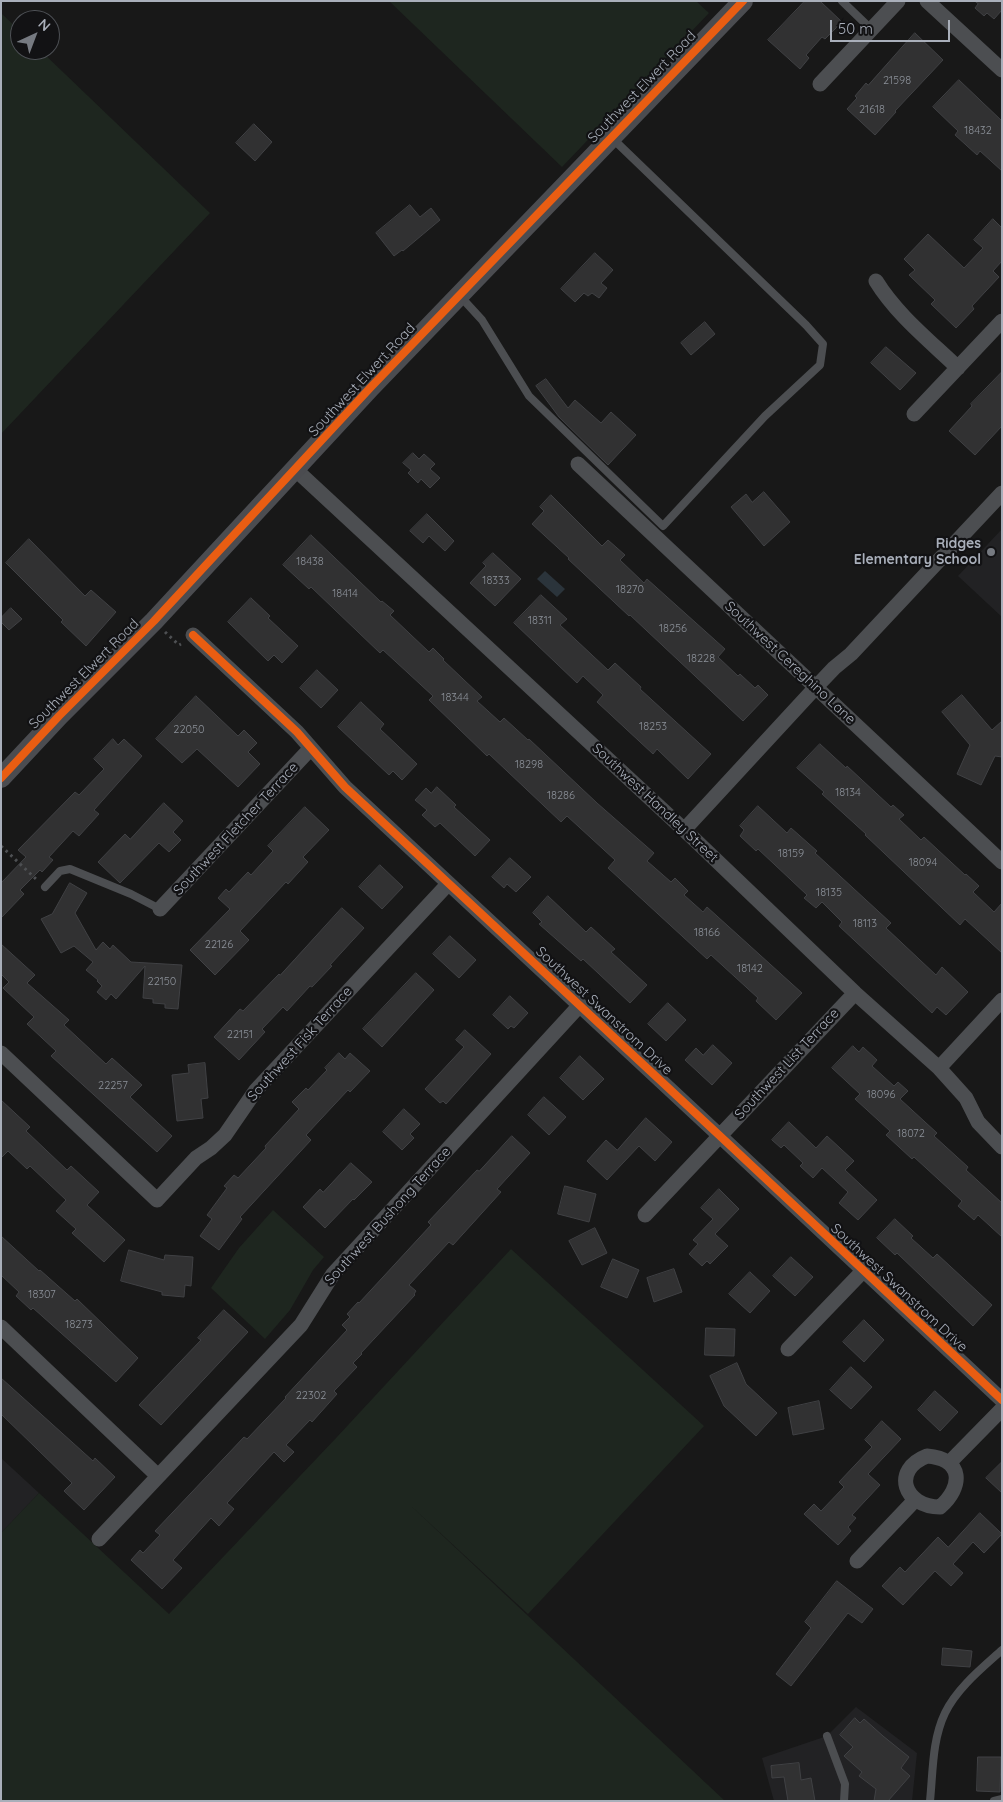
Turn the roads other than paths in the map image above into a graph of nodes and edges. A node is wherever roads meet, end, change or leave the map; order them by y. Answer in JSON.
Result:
{"nodes":[{"id":1,"x":743,"y":1,"type":"edge"},
{"id":2,"x":842,"y":1,"type":"edge"},
{"id":3,"x":898,"y":1,"type":"edge"},
{"id":4,"x":927,"y":1,"type":"edge"},
{"id":5,"x":871,"y":29,"type":"junction"},
{"id":6,"x":1000,"y":65,"type":"edge"},
{"id":7,"x":820,"y":84,"type":"dead end"},
{"id":8,"x":611,"y":137,"type":"junction"},
{"id":9,"x":876,"y":281,"type":"dead end"},
{"id":10,"x":460,"y":296,"type":"junction"},
{"id":11,"x":1002,"y":321,"type":"edge"},
{"id":12,"x":958,"y":368,"type":"junction"},
{"id":13,"x":914,"y":414,"type":"dead end"},
{"id":14,"x":578,"y":464,"type":"dead end"},
{"id":15,"x":296,"y":470,"type":"junction"},
{"id":16,"x":1002,"y":493,"type":"edge"},
{"id":17,"x":193,"y":635,"type":"road end"},
{"id":18,"x":816,"y":687,"type":"junction"},
{"id":19,"x":311,"y":748,"type":"junction"},
{"id":20,"x":1,"y":778,"type":"edge"},
{"id":21,"x":684,"y":830,"type":"junction"},
{"id":22,"x":1002,"y":862,"type":"edge"},
{"id":23,"x":448,"y":884,"type":"junction"},
{"id":24,"x":45,"y":887,"type":"road end"},
{"id":25,"x":160,"y":909,"type":"joint"},
{"id":26,"x":855,"y":993,"type":"junction"},
{"id":27,"x":1002,"y":1000,"type":"edge"},
{"id":28,"x":580,"y":1005,"type":"junction"},
{"id":29,"x":1,"y":1053,"type":"edge"},
{"id":30,"x":939,"y":1068,"type":"junction"},
{"id":31,"x":720,"y":1136,"type":"junction"},
{"id":32,"x":1002,"y":1147,"type":"edge"},
{"id":33,"x":646,"y":1215,"type":"dead end"},
{"id":34,"x":864,"y":1272,"type":"junction"},
{"id":35,"x":1,"y":1327,"type":"edge"},
{"id":36,"x":788,"y":1349,"type":"dead end"},
{"id":37,"x":1002,"y":1400,"type":"edge"},
{"id":38,"x":1002,"y":1409,"type":"edge"},
{"id":39,"x":950,"y":1462,"type":"junction"},
{"id":40,"x":158,"y":1476,"type":"junction"},
{"id":41,"x":915,"y":1500,"type":"junction"},
{"id":42,"x":98,"y":1539,"type":"dead end"},
{"id":43,"x":857,"y":1562,"type":"dead end"},
{"id":44,"x":1002,"y":1650,"type":"edge"},
{"id":45,"x":827,"y":1736,"type":"dead end"},
{"id":46,"x":1002,"y":1799,"type":"edge"},
{"id":47,"x":844,"y":1801,"type":"edge"},
{"id":48,"x":930,"y":1801,"type":"edge"},
{"id":49,"x":994,"y":1801,"type":"edge"}],
"edges":[{"from":1,"to":8,"type":"main road","name":"Southwest Elwert Road"},
{"from":2,"to":5,"type":"lane"},
{"from":3,"to":5,"type":"street"},
{"from":4,"to":6,"type":"street"},
{"from":5,"to":7,"type":"street"},
{"from":8,"to":10,"type":"main road","name":"Southwest Elwert Road"},
{"from":8,"to":10,"type":"lane"},
{"from":9,"to":12,"type":"street"},
{"from":10,"to":15,"type":"main road","name":"Southwest Elwert Road"},
{"from":11,"to":12,"type":"street"},
{"from":12,"to":13,"type":"street"},
{"from":14,"to":18,"type":"street","name":"Southwest Cereghino Lane"},
{"from":15,"to":20,"type":"main road","name":"Southwest Elwert Road"},
{"from":15,"to":21,"type":"street","name":"Southwest Handley Street"},
{"from":16,"to":18,"type":"street"},
{"from":17,"to":19,"type":"street","name":"Southwest Swanstrom Drive"},
{"from":18,"to":21,"type":"street"},
{"from":18,"to":22,"type":"street","name":"Southwest Cereghino Lane"},
{"from":19,"to":23,"type":"street","name":"Southwest Swanstrom Drive"},
{"from":19,"to":25,"type":"street","name":"Southwest Fletcher Terrace"},
{"from":21,"to":26,"type":"street","name":"Southwest Handley Street"},
{"from":23,"to":28,"type":"street","name":"Southwest Swanstrom Drive"},
{"from":23,"to":29,"type":"street","name":"Southwest Fisk Terrace"},
{"from":24,"to":25,"type":"lane"},
{"from":26,"to":30,"type":"street","name":"Southwest Handley Street"},
{"from":26,"to":31,"type":"street","name":"Southwest List Terrace"},
{"from":27,"to":30,"type":"street"},
{"from":28,"to":31,"type":"street","name":"Southwest Swanstrom Drive"},
{"from":28,"to":40,"type":"street","name":"Southwest Bushong Terrace"},
{"from":30,"to":32,"type":"street","name":"Southwest Handley Street"},
{"from":31,"to":33,"type":"street","name":"Southwest List Terrace"},
{"from":31,"to":34,"type":"street","name":"Southwest Swanstrom Drive"},
{"from":34,"to":36,"type":"street"},
{"from":34,"to":37,"type":"street","name":"Southwest Swanstrom Drive"},
{"from":35,"to":40,"type":"street"},
{"from":38,"to":39,"type":"street"},
{"from":39,"to":41,"type":"street"},
{"from":39,"to":41,"type":"street"},
{"from":40,"to":42,"type":"street","name":"Southwest Bushong Terrace"},
{"from":41,"to":43,"type":"street"},
{"from":44,"to":48,"type":"lane"},
{"from":45,"to":47,"type":"lane"},
{"from":46,"to":49,"type":"lane"}]}
